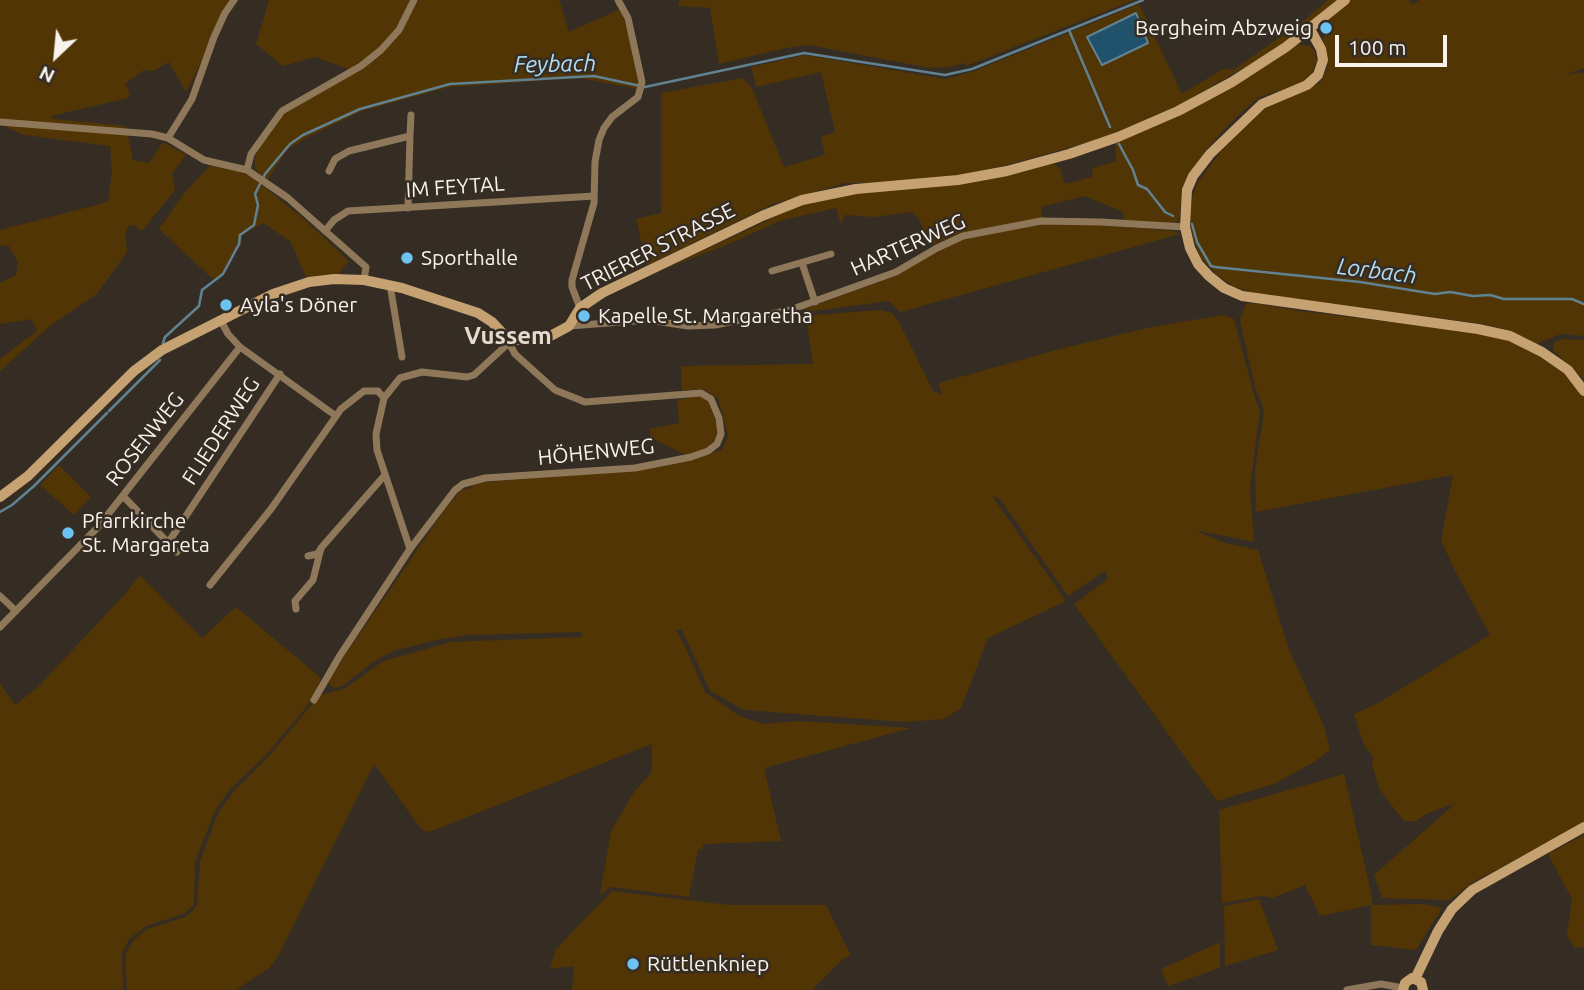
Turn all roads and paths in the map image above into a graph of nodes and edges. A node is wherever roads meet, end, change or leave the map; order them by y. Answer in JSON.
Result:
{"nodes":[{"id":1,"x":234,"y":0,"type":"edge"},
{"id":2,"x":414,"y":0,"type":"edge"},
{"id":3,"x":1345,"y":0,"type":"edge"},
{"id":4,"x":618,"y":1,"type":"edge"},
{"id":5,"x":1310,"y":29,"type":"junction"},
{"id":6,"x":411,"y":115,"type":"dead end"},
{"id":7,"x":0,"y":122,"type":"edge"},
{"id":8,"x":410,"y":136,"type":"junction"},
{"id":9,"x":168,"y":138,"type":"junction"},
{"id":10,"x":247,"y":170,"type":"junction"},
{"id":11,"x":329,"y":172,"type":"dead end"},
{"id":12,"x":594,"y":196,"type":"junction"},
{"id":13,"x":408,"y":208,"type":"junction"},
{"id":14,"x":1185,"y":227,"type":"junction"},
{"id":15,"x":325,"y":231,"type":"junction"},
{"id":16,"x":831,"y":254,"type":"dead end"},
{"id":17,"x":802,"y":262,"type":"junction"},
{"id":18,"x":772,"y":271,"type":"dead end"},
{"id":19,"x":363,"y":280,"type":"junction"},
{"id":20,"x":392,"y":286,"type":"junction"},
{"id":21,"x":815,"y":302,"type":"junction"},
{"id":22,"x":580,"y":309,"type":"junction"},
{"id":23,"x":220,"y":319,"type":"junction"},
{"id":24,"x":569,"y":326,"type":"junction"},
{"id":25,"x":511,"y":341,"type":"junction"},
{"id":26,"x":240,"y":347,"type":"junction"},
{"id":27,"x":402,"y":356,"type":"dead end"},
{"id":28,"x":280,"y":374,"type":"junction"},
{"id":29,"x":1584,"y":391,"type":"edge"},
{"id":30,"x":384,"y":398,"type":"junction"},
{"id":31,"x":336,"y":416,"type":"junction"},
{"id":32,"x":384,"y":476,"type":"junction"},
{"id":33,"x":123,"y":496,"type":"junction"},
{"id":34,"x":0,"y":497,"type":"edge"},
{"id":35,"x":168,"y":543,"type":"junction"},
{"id":36,"x":321,"y":548,"type":"junction"},
{"id":37,"x":410,"y":549,"type":"junction"},
{"id":38,"x":177,"y":552,"type":"dead end"},
{"id":39,"x":308,"y":556,"type":"dead end"},
{"id":40,"x":210,"y":585,"type":"dead end"},
{"id":41,"x":0,"y":596,"type":"edge"},
{"id":42,"x":296,"y":609,"type":"dead end"},
{"id":43,"x":16,"y":611,"type":"junction"},
{"id":44,"x":0,"y":627,"type":"edge"},
{"id":45,"x":314,"y":700,"type":"dead end"},
{"id":46,"x":1584,"y":827,"type":"edge"},
{"id":47,"x":1415,"y":979,"type":"junction"},
{"id":48,"x":1403,"y":989,"type":"edge"},
{"id":49,"x":1347,"y":990,"type":"edge"},
{"id":50,"x":1423,"y":990,"type":"edge"}],
"edges":[{"from":1,"to":9,"type":"street"},
{"from":2,"to":10,"type":"street"},
{"from":3,"to":5,"type":"main road","name":"TRIERER STRASSE"},
{"from":4,"to":12,"type":"street"},
{"from":5,"to":14,"type":"main road"},
{"from":5,"to":22,"type":"main road","name":"TRIERER STRASSE"},
{"from":6,"to":8,"type":"street"},
{"from":7,"to":9,"type":"street"},
{"from":8,"to":11,"type":"street"},
{"from":8,"to":13,"type":"street"},
{"from":9,"to":10,"type":"street"},
{"from":10,"to":15,"type":"street"},
{"from":12,"to":13,"type":"street","name":"IM FEYTAL"},
{"from":12,"to":22,"type":"street"},
{"from":13,"to":15,"type":"street","name":"IM FEYTAL"},
{"from":14,"to":21,"type":"street","name":"HARTERWEG"},
{"from":14,"to":29,"type":"main road"},
{"from":15,"to":19,"type":"street"},
{"from":16,"to":17,"type":"street","name":"HARTERWEG"},
{"from":17,"to":18,"type":"street","name":"HARTERWEG"},
{"from":17,"to":21,"type":"street"},
{"from":19,"to":20,"type":"main road"},
{"from":19,"to":23,"type":"main road"},
{"from":20,"to":25,"type":"main road"},
{"from":20,"to":27,"type":"street"},
{"from":21,"to":24,"type":"street","name":"HARTERWEG"},
{"from":22,"to":24,"type":"main road","name":"TRIERER STRASSE"},
{"from":23,"to":26,"type":"street"},
{"from":23,"to":34,"type":"main road"},
{"from":24,"to":25,"type":"main road"},
{"from":25,"to":30,"type":"street"},
{"from":25,"to":37,"type":"street","name":"HÖHENWEG"},
{"from":26,"to":28,"type":"street"},
{"from":26,"to":33,"type":"street","name":"ROSENWEG"},
{"from":28,"to":31,"type":"street"},
{"from":28,"to":35,"type":"street","name":"FLIEDERWEG"},
{"from":30,"to":31,"type":"street"},
{"from":30,"to":32,"type":"street"},
{"from":31,"to":40,"type":"street"},
{"from":32,"to":36,"type":"street"},
{"from":32,"to":37,"type":"street"},
{"from":33,"to":35,"type":"street"},
{"from":33,"to":43,"type":"street","name":"ROSENWEG"},
{"from":35,"to":38,"type":"street"},
{"from":36,"to":39,"type":"street"},
{"from":36,"to":42,"type":"street"},
{"from":37,"to":45,"type":"street","name":"HÖHENWEG"},
{"from":41,"to":43,"type":"street"},
{"from":43,"to":44,"type":"street","name":"ROSENWEG"},
{"from":46,"to":47,"type":"main road"},
{"from":47,"to":48,"type":"main road"},
{"from":47,"to":50,"type":"main road"},
{"from":48,"to":49,"type":"street"}]}
